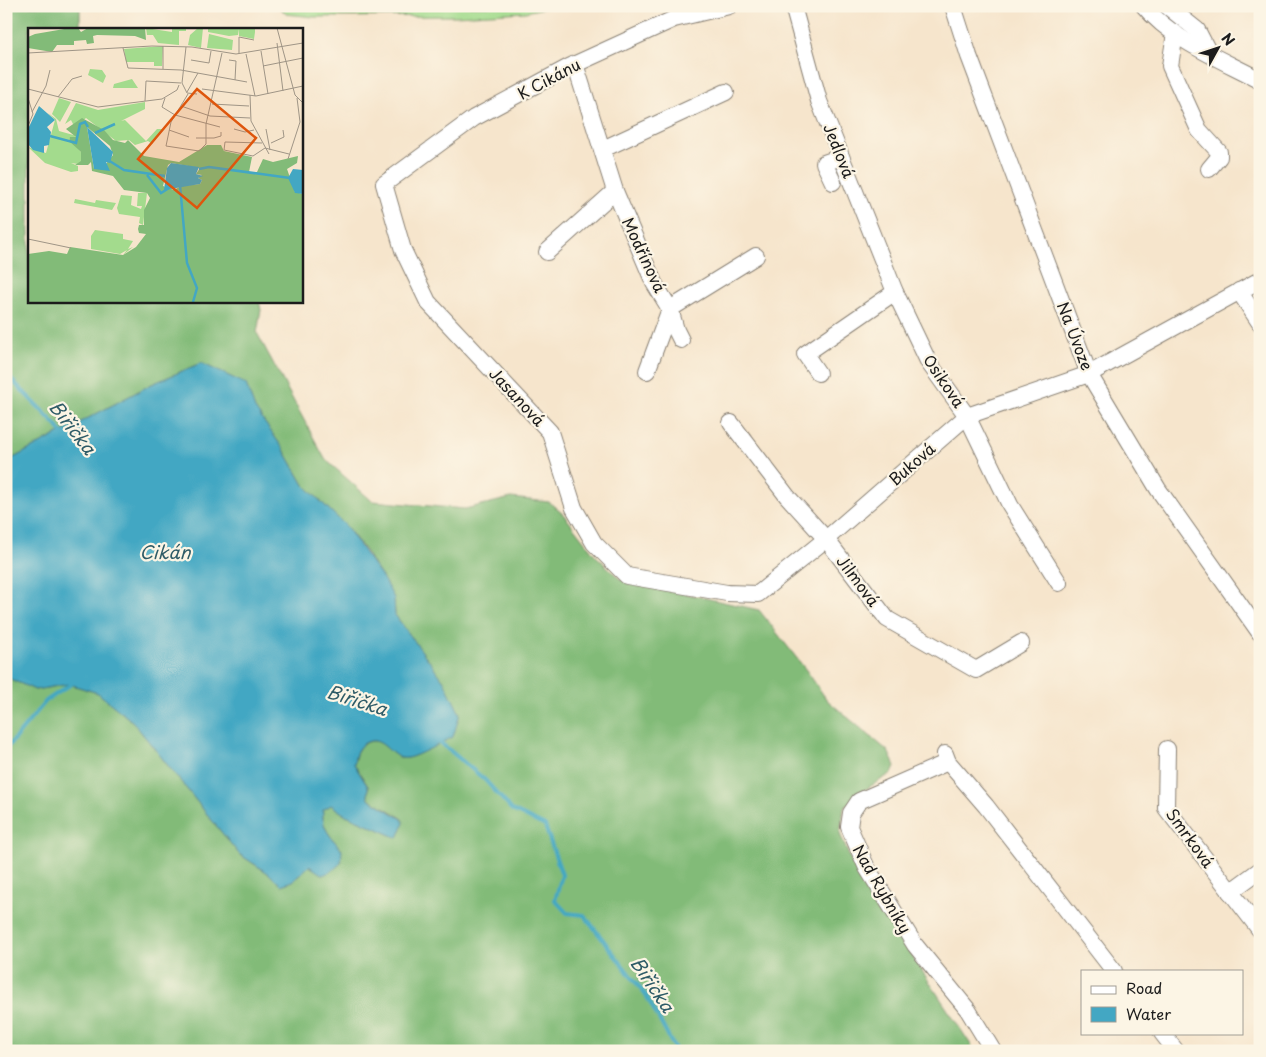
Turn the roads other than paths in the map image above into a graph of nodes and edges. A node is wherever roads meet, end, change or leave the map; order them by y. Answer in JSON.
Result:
{"nodes":[{"id":1,"x":730,"y":6,"type":"edge"},
{"id":2,"x":793,"y":6,"type":"edge"},
{"id":3,"x":953,"y":6,"type":"edge"},
{"id":4,"x":1144,"y":6,"type":"edge"},
{"id":5,"x":1167,"y":6,"type":"edge"},
{"id":6,"x":1175,"y":34,"type":"junction"},
{"id":7,"x":1209,"y":53,"type":"junction"},
{"id":8,"x":575,"y":64,"type":"junction"},
{"id":9,"x":1260,"y":80,"type":"edge"},
{"id":10,"x":726,"y":92,"type":"dead end"},
{"id":11,"x":603,"y":149,"type":"junction"},
{"id":12,"x":841,"y":156,"type":"junction"},
{"id":13,"x":1209,"y":169,"type":"dead end"},
{"id":14,"x":833,"y":182,"type":"dead end"},
{"id":15,"x":384,"y":184,"type":"joint"},
{"id":16,"x":615,"y":191,"type":"junction"},
{"id":17,"x":547,"y":252,"type":"dead end"},
{"id":18,"x":756,"y":256,"type":"dead end"},
{"id":19,"x":1260,"y":280,"type":"edge"},
{"id":20,"x":1239,"y":291,"type":"junction"},
{"id":21,"x":895,"y":292,"type":"junction"},
{"id":22,"x":670,"y":308,"type":"junction"},
{"id":23,"x":1260,"y":323,"type":"edge"},
{"id":24,"x":681,"y":340,"type":"dead end"},
{"id":25,"x":647,"y":371,"type":"dead end"},
{"id":26,"x":818,"y":373,"type":"dead end"},
{"id":27,"x":1089,"y":374,"type":"junction"},
{"id":28,"x":968,"y":416,"type":"junction"},
{"id":29,"x":732,"y":422,"type":"dead end"},
{"id":30,"x":826,"y":539,"type":"junction"},
{"id":31,"x":1059,"y":583,"type":"dead end"},
{"id":32,"x":758,"y":594,"type":"joint"},
{"id":33,"x":1260,"y":634,"type":"edge"},
{"id":34,"x":1021,"y":643,"type":"dead end"},
{"id":35,"x":1167,"y":749,"type":"dead end"},
{"id":36,"x":1260,"y":870,"type":"edge"},
{"id":37,"x":1230,"y":892,"type":"junction"},
{"id":38,"x":1260,"y":930,"type":"edge"},
{"id":39,"x":1113,"y":970,"type":"edge"},
{"id":40,"x":1163,"y":1034,"type":"edge"},
{"id":41,"x":993,"y":1051,"type":"edge"},
{"id":42,"x":1176,"y":1051,"type":"edge"}],
"edges":[{"from":1,"to":8,"type":"street","name":"K Cikánu"},
{"from":2,"to":12,"type":"street","name":"Jedlová"},
{"from":3,"to":27,"type":"street","name":"Na Úvoze"},
{"from":4,"to":6,"type":"street"},
{"from":5,"to":7,"type":"street"},
{"from":6,"to":7,"type":"street"},
{"from":6,"to":13,"type":"street"},
{"from":7,"to":9,"type":"street"},
{"from":8,"to":11,"type":"street","name":"Modřínová"},
{"from":8,"to":15,"type":"street","name":"K Cikánu"},
{"from":10,"to":11,"type":"street"},
{"from":11,"to":16,"type":"street","name":"Modřínová"},
{"from":12,"to":14,"type":"street"},
{"from":12,"to":21,"type":"street","name":"Jedlová"},
{"from":15,"to":32,"type":"street","name":"Jasanová"},
{"from":16,"to":17,"type":"street"},
{"from":16,"to":22,"type":"street","name":"Modřínová"},
{"from":18,"to":22,"type":"street","name":"Modřínová"},
{"from":19,"to":20,"type":"street","name":"Buková"},
{"from":20,"to":23,"type":"street"},
{"from":20,"to":27,"type":"street","name":"Buková"},
{"from":21,"to":26,"type":"street"},
{"from":21,"to":28,"type":"street","name":"Osiková"},
{"from":22,"to":24,"type":"street"},
{"from":22,"to":25,"type":"street"},
{"from":27,"to":28,"type":"street","name":"Buková"},
{"from":27,"to":33,"type":"street","name":"Na Úvoze"},
{"from":28,"to":30,"type":"street","name":"Buková"},
{"from":28,"to":31,"type":"street","name":"Osiková"},
{"from":29,"to":30,"type":"street","name":"Jilmová"},
{"from":30,"to":32,"type":"street","name":"Buková"},
{"from":30,"to":34,"type":"street","name":"Jilmová"},
{"from":35,"to":37,"type":"street","name":"Smrková"},
{"from":36,"to":37,"type":"street"},
{"from":37,"to":38,"type":"street","name":"Smrková"},
{"from":39,"to":41,"type":"street","name":"Nad Rybníky"},
{"from":40,"to":42,"type":"street"}]}
